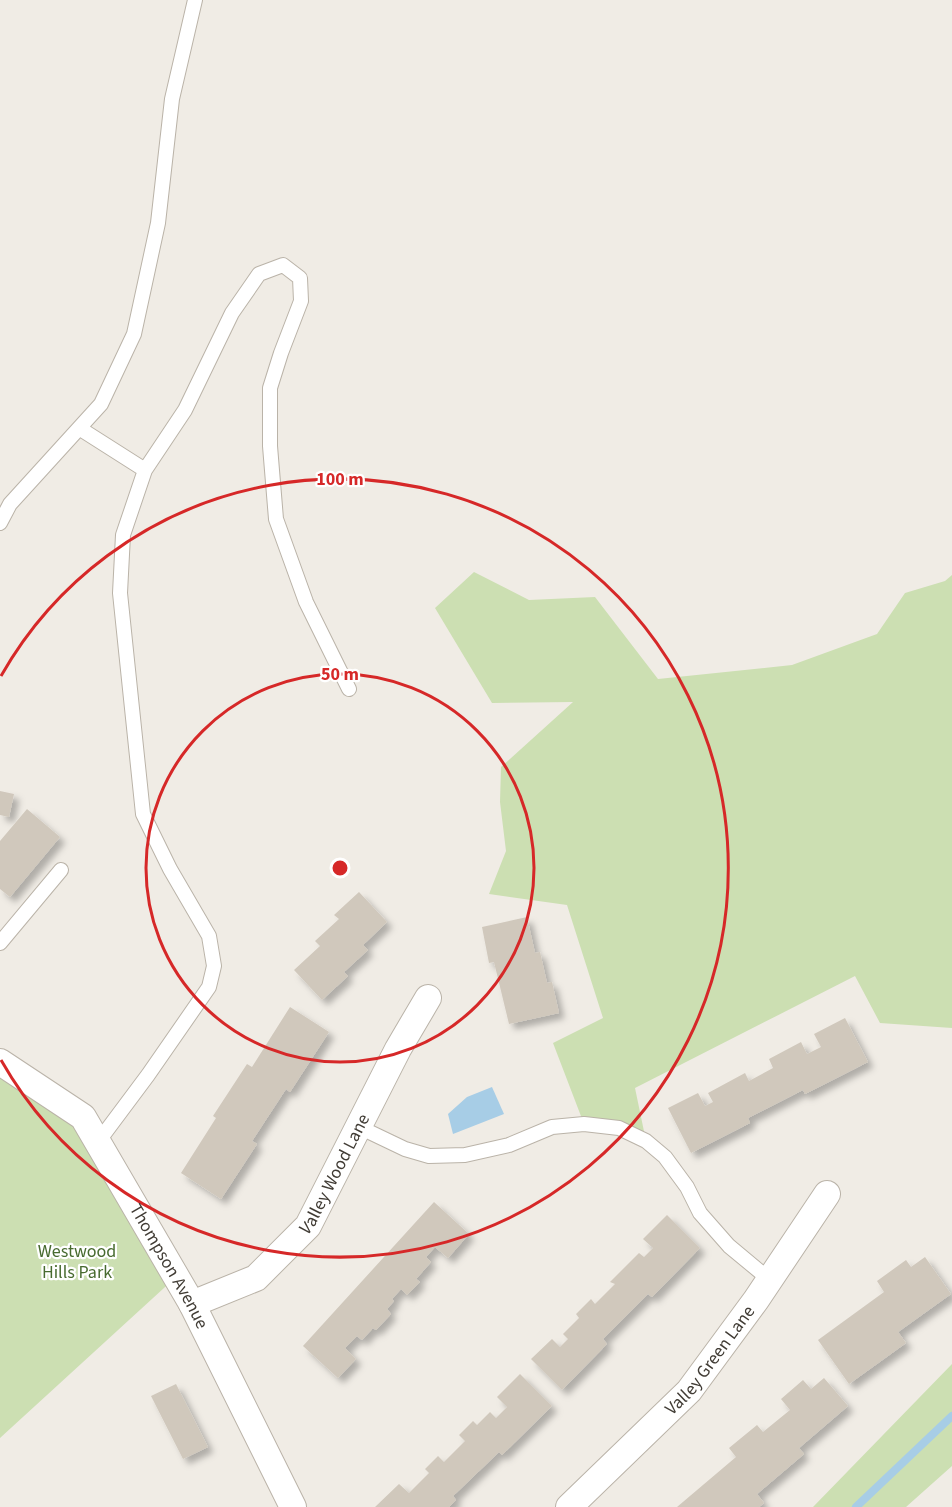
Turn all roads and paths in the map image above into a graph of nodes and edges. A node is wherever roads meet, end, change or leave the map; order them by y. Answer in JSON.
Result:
{"nodes":[{"id":1,"x":195,"y":0,"type":"edge"},
{"id":2,"x":79,"y":428,"type":"junction"},
{"id":3,"x":145,"y":470,"type":"junction"},
{"id":4,"x":0,"y":523,"type":"edge"},
{"id":5,"x":349,"y":689,"type":"dead end"},
{"id":6,"x":61,"y":870,"type":"dead end"},
{"id":7,"x":0,"y":943,"type":"edge"},
{"id":8,"x":428,"y":998,"type":"dead end"},
{"id":9,"x":0,"y":1062,"type":"edge"},
{"id":10,"x":358,"y":1127,"type":"junction"},
{"id":11,"x":98,"y":1142,"type":"junction"},
{"id":12,"x":827,"y":1194,"type":"dead end"},
{"id":13,"x":770,"y":1280,"type":"junction"},
{"id":14,"x":192,"y":1304,"type":"junction"},
{"id":15,"x":293,"y":1507,"type":"edge"},
{"id":16,"x":569,"y":1507,"type":"edge"}],
"edges":[{"from":1,"to":2,"type":"lane"},
{"from":2,"to":3,"type":"lane"},
{"from":2,"to":4,"type":"lane"},
{"from":3,"to":5,"type":"lane"},
{"from":3,"to":11,"type":"lane"},
{"from":6,"to":7,"type":"lane"},
{"from":8,"to":10,"type":"street","name":"Valley Wood Lane"},
{"from":9,"to":11,"type":"street","name":"Thompson Avenue"},
{"from":10,"to":13,"type":"lane"},
{"from":10,"to":14,"type":"street","name":"Valley Wood Lane"},
{"from":11,"to":14,"type":"street","name":"Thompson Avenue"},
{"from":12,"to":13,"type":"street","name":"Valley Green Lane"},
{"from":13,"to":16,"type":"street","name":"Valley Green Lane"},
{"from":14,"to":15,"type":"street","name":"Thompson Avenue"}]}
